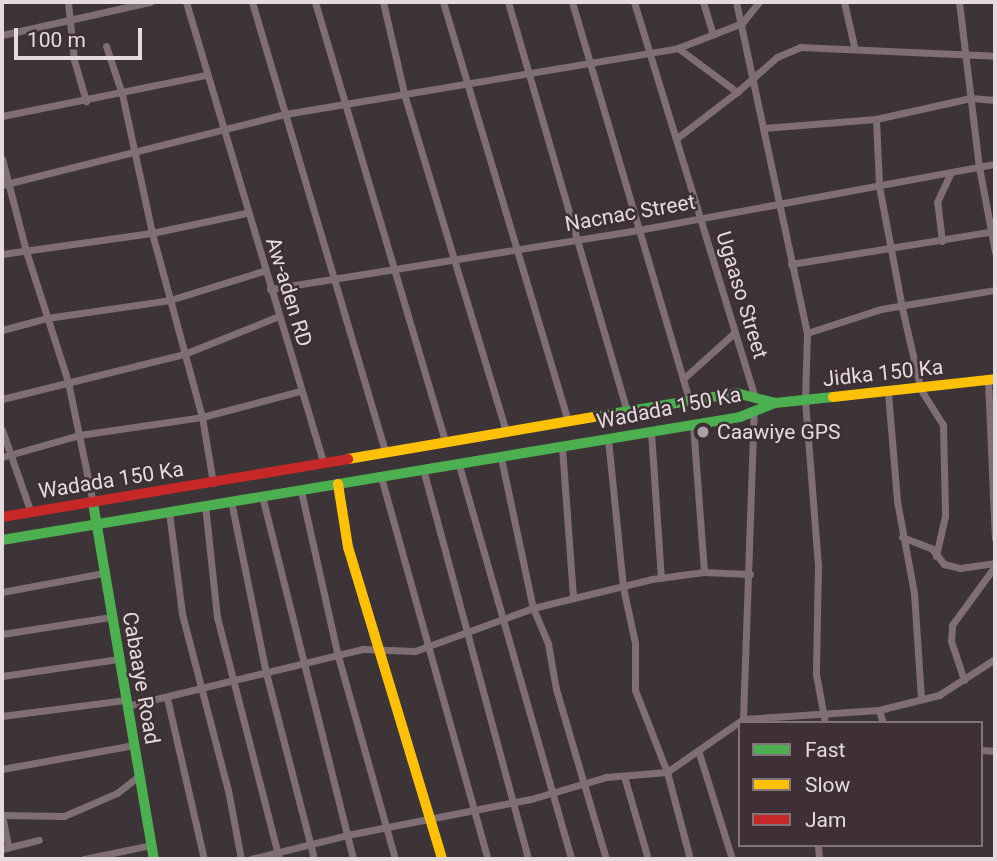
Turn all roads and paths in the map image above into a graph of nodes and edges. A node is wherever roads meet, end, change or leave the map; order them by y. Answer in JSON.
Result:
{"nodes":[{"id":1,"x":68,"y":2,"type":"edge"},
{"id":2,"x":150,"y":2,"type":"edge"},
{"id":3,"x":186,"y":2,"type":"edge"},
{"id":4,"x":252,"y":2,"type":"edge"},
{"id":5,"x":315,"y":2,"type":"edge"},
{"id":6,"x":383,"y":2,"type":"edge"},
{"id":7,"x":443,"y":2,"type":"edge"},
{"id":8,"x":508,"y":2,"type":"edge"},
{"id":9,"x":572,"y":2,"type":"edge"},
{"id":10,"x":634,"y":2,"type":"edge"},
{"id":11,"x":703,"y":2,"type":"edge"},
{"id":12,"x":736,"y":2,"type":"edge"},
{"id":13,"x":760,"y":2,"type":"edge"},
{"id":14,"x":844,"y":2,"type":"edge"},
{"id":15,"x":959,"y":2,"type":"edge"},
{"id":16,"x":71,"y":22,"type":"junction"},
{"id":17,"x":741,"y":23,"type":"junction"},
{"id":18,"x":713,"y":34,"type":"junction"},
{"id":19,"x":2,"y":35,"type":"edge"},
{"id":20,"x":106,"y":46,"type":"dead end"},
{"id":21,"x":854,"y":46,"type":"junction"},
{"id":22,"x":678,"y":48,"type":"junction"},
{"id":23,"x":651,"y":53,"type":"junction"},
{"id":24,"x":966,"y":55,"type":"junction"},
{"id":25,"x":995,"y":56,"type":"edge"},
{"id":26,"x":589,"y":66,"type":"junction"},
{"id":27,"x":528,"y":74,"type":"junction"},
{"id":28,"x":205,"y":75,"type":"junction"},
{"id":29,"x":753,"y":75,"type":"junction"},
{"id":30,"x":467,"y":85,"type":"junction"},
{"id":31,"x":737,"y":92,"type":"junction"},
{"id":32,"x":122,"y":94,"type":"junction"},
{"id":33,"x":405,"y":97,"type":"junction"},
{"id":34,"x":971,"y":98,"type":"junction"},
{"id":35,"x":995,"y":100,"type":"edge"},
{"id":36,"x":86,"y":101,"type":"junction"},
{"id":37,"x":346,"y":106,"type":"junction"},
{"id":38,"x":285,"y":114,"type":"junction"},
{"id":39,"x":2,"y":116,"type":"edge"},
{"id":40,"x":876,"y":119,"type":"junction"},
{"id":41,"x":764,"y":128,"type":"junction"},
{"id":42,"x":222,"y":133,"type":"junction"},
{"id":43,"x":677,"y":138,"type":"junction"},
{"id":44,"x":134,"y":155,"type":"junction"},
{"id":45,"x":2,"y":159,"type":"edge"},
{"id":46,"x":995,"y":164,"type":"edge"},
{"id":47,"x":979,"y":167,"type":"junction"},
{"id":48,"x":950,"y":174,"type":"junction"},
{"id":49,"x":6,"y":184,"type":"edge"},
{"id":50,"x":878,"y":186,"type":"junction"},
{"id":51,"x":778,"y":205,"type":"junction"},
{"id":52,"x":246,"y":213,"type":"junction"},
{"id":53,"x":700,"y":219,"type":"junction"},
{"id":54,"x":638,"y":230,"type":"junction"},
{"id":55,"x":994,"y":232,"type":"edge"},
{"id":56,"x":152,"y":233,"type":"junction"},
{"id":57,"x":577,"y":240,"type":"junction"},
{"id":58,"x":942,"y":241,"type":"junction"},
{"id":59,"x":892,"y":249,"type":"junction"},
{"id":60,"x":517,"y":250,"type":"junction"},
{"id":61,"x":26,"y":251,"type":"junction"},
{"id":62,"x":995,"y":252,"type":"edge"},
{"id":63,"x":2,"y":254,"type":"edge"},
{"id":64,"x":458,"y":260,"type":"junction"},
{"id":65,"x":791,"y":264,"type":"junction"},
{"id":66,"x":396,"y":269,"type":"junction"},
{"id":67,"x":264,"y":271,"type":"junction"},
{"id":68,"x":334,"y":278,"type":"junction"},
{"id":69,"x":270,"y":289,"type":"junction"},
{"id":70,"x":995,"y":290,"type":"edge"},
{"id":71,"x":170,"y":300,"type":"junction"},
{"id":72,"x":902,"y":308,"type":"junction"},
{"id":73,"x":279,"y":316,"type":"junction"},
{"id":74,"x":47,"y":318,"type":"junction"},
{"id":75,"x":2,"y":330,"type":"edge"},
{"id":76,"x":735,"y":332,"type":"junction"},
{"id":77,"x":807,"y":333,"type":"junction"},
{"id":78,"x":184,"y":354,"type":"junction"},
{"id":79,"x":683,"y":379,"type":"junction"},
{"id":80,"x":992,"y":379,"type":"edge"},
{"id":81,"x":68,"y":382,"type":"junction"},
{"id":82,"x":921,"y":390,"type":"junction"},
{"id":83,"x":300,"y":391,"type":"junction"},
{"id":84,"x":888,"y":393,"type":"junction"},
{"id":85,"x":755,"y":398,"type":"junction"},
{"id":86,"x":2,"y":400,"type":"edge"},
{"id":87,"x":689,"y":400,"type":"junction"},
{"id":88,"x":805,"y":400,"type":"junction"},
{"id":89,"x":775,"y":403,"type":"junction"},
{"id":90,"x":627,"y":411,"type":"junction"},
{"id":91,"x":754,"y":411,"type":"junction"},
{"id":92,"x":202,"y":417,"type":"junction"},
{"id":93,"x":568,"y":422,"type":"junction"},
{"id":94,"x":693,"y":425,"type":"junction"},
{"id":95,"x":2,"y":430,"type":"edge"},
{"id":96,"x":506,"y":431,"type":"junction"},
{"id":97,"x":651,"y":432,"type":"junction"},
{"id":98,"x":79,"y":435,"type":"junction"},
{"id":99,"x":608,"y":439,"type":"junction"},
{"id":100,"x":446,"y":443,"type":"junction"},
{"id":101,"x":562,"y":447,"type":"junction"},
{"id":102,"x":386,"y":452,"type":"junction"},
{"id":103,"x":6,"y":456,"type":"edge"},
{"id":104,"x":501,"y":458,"type":"junction"},
{"id":105,"x":323,"y":462,"type":"junction"},
{"id":106,"x":460,"y":465,"type":"junction"},
{"id":107,"x":423,"y":469,"type":"junction"},
{"id":108,"x":382,"y":477,"type":"junction"},
{"id":109,"x":214,"y":483,"type":"junction"},
{"id":110,"x":338,"y":484,"type":"junction"},
{"id":111,"x":301,"y":491,"type":"junction"},
{"id":112,"x":262,"y":496,"type":"junction"},
{"id":113,"x":230,"y":501,"type":"junction"},
{"id":114,"x":93,"y":503,"type":"junction"},
{"id":115,"x":205,"y":505,"type":"junction"},
{"id":116,"x":169,"y":512,"type":"junction"},
{"id":117,"x":31,"y":513,"type":"junction"},
{"id":118,"x":2,"y":517,"type":"edge"},
{"id":119,"x":96,"y":527,"type":"junction"},
{"id":120,"x":902,"y":537,"type":"junction"},
{"id":121,"x":995,"y":538,"type":"edge"},
{"id":122,"x":2,"y":540,"type":"edge"},
{"id":123,"x":936,"y":556,"type":"junction"},
{"id":124,"x":995,"y":565,"type":"edge"},
{"id":125,"x":704,"y":572,"type":"junction"},
{"id":126,"x":104,"y":573,"type":"junction"},
{"id":127,"x":750,"y":574,"type":"junction"},
{"id":128,"x":661,"y":578,"type":"junction"},
{"id":129,"x":622,"y":587,"type":"junction"},
{"id":130,"x":2,"y":592,"type":"edge"},
{"id":131,"x":573,"y":597,"type":"junction"},
{"id":132,"x":533,"y":608,"type":"junction"},
{"id":133,"x":110,"y":617,"type":"junction"},
{"id":134,"x":503,"y":619,"type":"junction"},
{"id":135,"x":2,"y":634,"type":"edge"},
{"id":136,"x":468,"y":634,"type":"junction"},
{"id":137,"x":431,"y":646,"type":"junction"},
{"id":138,"x":380,"y":647,"type":"junction"},
{"id":139,"x":338,"y":656,"type":"junction"},
{"id":140,"x":118,"y":659,"type":"junction"},
{"id":141,"x":995,"y":659,"type":"edge"},
{"id":142,"x":306,"y":666,"type":"junction"},
{"id":143,"x":266,"y":673,"type":"junction"},
{"id":144,"x":2,"y":676,"type":"edge"},
{"id":145,"x":233,"y":680,"type":"junction"},
{"id":146,"x":964,"y":680,"type":"junction"},
{"id":147,"x":201,"y":689,"type":"junction"},
{"id":148,"x":167,"y":698,"type":"junction"},
{"id":149,"x":921,"y":698,"type":"junction"},
{"id":150,"x":127,"y":703,"type":"junction"},
{"id":151,"x":879,"y":710,"type":"junction"},
{"id":152,"x":823,"y":714,"type":"junction"},
{"id":153,"x":2,"y":716,"type":"edge"},
{"id":154,"x":743,"y":719,"type":"junction"},
{"id":155,"x":825,"y":721,"type":"edge"},
{"id":156,"x":882,"y":721,"type":"edge"},
{"id":157,"x":134,"y":745,"type":"junction"},
{"id":158,"x":699,"y":753,"type":"junction"},
{"id":159,"x":2,"y":769,"type":"edge"},
{"id":160,"x":667,"y":772,"type":"junction"},
{"id":161,"x":139,"y":776,"type":"junction"},
{"id":162,"x":624,"y":776,"type":"junction"},
{"id":163,"x":583,"y":784,"type":"junction"},
{"id":164,"x":553,"y":793,"type":"junction"},
{"id":165,"x":510,"y":802,"type":"junction"},
{"id":166,"x":474,"y":810,"type":"junction"},
{"id":167,"x":2,"y":815,"type":"edge"},
{"id":168,"x":430,"y":818,"type":"junction"},
{"id":169,"x":387,"y":828,"type":"junction"},
{"id":170,"x":347,"y":835,"type":"junction"},
{"id":171,"x":39,"y":840,"type":"dead end"},
{"id":172,"x":310,"y":844,"type":"junction"},
{"id":173,"x":151,"y":845,"type":"junction"},
{"id":174,"x":5,"y":848,"type":"edge"},
{"id":175,"x":278,"y":856,"type":"edge"},
{"id":176,"x":84,"y":859,"type":"edge"},
{"id":177,"x":154,"y":859,"type":"edge"},
{"id":178,"x":205,"y":859,"type":"edge"},
{"id":179,"x":241,"y":859,"type":"edge"},
{"id":180,"x":251,"y":859,"type":"edge"},
{"id":181,"x":314,"y":859,"type":"edge"},
{"id":182,"x":354,"y":859,"type":"edge"},
{"id":183,"x":395,"y":859,"type":"edge"},
{"id":184,"x":442,"y":859,"type":"edge"},
{"id":185,"x":488,"y":859,"type":"edge"},
{"id":186,"x":528,"y":859,"type":"edge"},
{"id":187,"x":571,"y":859,"type":"edge"},
{"id":188,"x":606,"y":859,"type":"edge"},
{"id":189,"x":648,"y":859,"type":"edge"},
{"id":190,"x":690,"y":859,"type":"edge"},
{"id":191,"x":732,"y":859,"type":"edge"}],
"edges":[{"from":1,"to":16,"type":"street"},
{"from":2,"to":16,"type":"street"},
{"from":3,"to":28,"type":"street","name":"Aw-aden RD"},
{"from":4,"to":38,"type":"street"},
{"from":5,"to":37,"type":"street"},
{"from":6,"to":33,"type":"street"},
{"from":7,"to":30,"type":"street"},
{"from":8,"to":27,"type":"street"},
{"from":9,"to":26,"type":"street"},
{"from":10,"to":23,"type":"street","name":"Ugaaso Street"},
{"from":11,"to":18,"type":"street"},
{"from":12,"to":17,"type":"street"},
{"from":13,"to":17,"type":"street"},
{"from":14,"to":21,"type":"street"},
{"from":15,"to":24,"type":"street"},
{"from":16,"to":19,"type":"street"},
{"from":16,"to":36,"type":"street"},
{"from":17,"to":18,"type":"street"},
{"from":17,"to":29,"type":"street"},
{"from":18,"to":22,"type":"street"},
{"from":20,"to":32,"type":"street"},
{"from":21,"to":24,"type":"street"},
{"from":21,"to":29,"type":"street"},
{"from":22,"to":23,"type":"street"},
{"from":22,"to":31,"type":"street"},
{"from":23,"to":26,"type":"street"},
{"from":23,"to":43,"type":"street","name":"Ugaaso Street"},
{"from":24,"to":25,"type":"street"},
{"from":24,"to":34,"type":"street"},
{"from":26,"to":27,"type":"street"},
{"from":26,"to":54,"type":"street"},
{"from":27,"to":30,"type":"street"},
{"from":27,"to":57,"type":"street"},
{"from":28,"to":32,"type":"street"},
{"from":28,"to":42,"type":"street","name":"Aw-aden RD"},
{"from":29,"to":31,"type":"street"},
{"from":29,"to":41,"type":"street"},
{"from":30,"to":33,"type":"street"},
{"from":30,"to":60,"type":"street"},
{"from":31,"to":43,"type":"street"},
{"from":32,"to":36,"type":"street"},
{"from":32,"to":44,"type":"street"},
{"from":33,"to":37,"type":"street"},
{"from":33,"to":64,"type":"street"},
{"from":34,"to":35,"type":"street"},
{"from":34,"to":40,"type":"street"},
{"from":34,"to":47,"type":"street"},
{"from":36,"to":39,"type":"street"},
{"from":37,"to":38,"type":"street"},
{"from":37,"to":66,"type":"street"},
{"from":38,"to":42,"type":"street"},
{"from":38,"to":68,"type":"street"},
{"from":40,"to":41,"type":"street"},
{"from":40,"to":50,"type":"street"},
{"from":41,"to":51,"type":"street"},
{"from":42,"to":44,"type":"street"},
{"from":42,"to":52,"type":"street","name":"Aw-aden RD"},
{"from":43,"to":53,"type":"street","name":"Ugaaso Street"},
{"from":44,"to":49,"type":"street"},
{"from":44,"to":56,"type":"street"},
{"from":45,"to":49,"type":"street"},
{"from":46,"to":47,"type":"street","name":"Nacnac Street"},
{"from":47,"to":48,"type":"street","name":"Nacnac Street"},
{"from":47,"to":55,"type":"street"},
{"from":48,"to":50,"type":"street","name":"Nacnac Street"},
{"from":48,"to":58,"type":"street"},
{"from":49,"to":61,"type":"street"},
{"from":50,"to":51,"type":"street","name":"Nacnac Street"},
{"from":50,"to":59,"type":"street"},
{"from":51,"to":53,"type":"street","name":"Nacnac Street"},
{"from":51,"to":65,"type":"street"},
{"from":52,"to":56,"type":"street"},
{"from":52,"to":67,"type":"street","name":"Aw-aden RD"},
{"from":53,"to":54,"type":"street","name":"Nacnac Street"},
{"from":53,"to":76,"type":"street","name":"Ugaaso Street"},
{"from":54,"to":57,"type":"street","name":"Nacnac Street"},
{"from":54,"to":79,"type":"street"},
{"from":55,"to":58,"type":"street"},
{"from":55,"to":62,"type":"street"},
{"from":56,"to":61,"type":"street"},
{"from":56,"to":71,"type":"street"},
{"from":57,"to":60,"type":"street","name":"Nacnac Street"},
{"from":57,"to":90,"type":"street"},
{"from":58,"to":59,"type":"street"},
{"from":59,"to":65,"type":"street"},
{"from":59,"to":72,"type":"street"},
{"from":60,"to":64,"type":"street","name":"Nacnac Street"},
{"from":60,"to":93,"type":"street"},
{"from":61,"to":63,"type":"street"},
{"from":61,"to":74,"type":"street"},
{"from":64,"to":66,"type":"street","name":"Nacnac Street"},
{"from":64,"to":96,"type":"street"},
{"from":65,"to":77,"type":"street"},
{"from":66,"to":68,"type":"street","name":"Nacnac Street"},
{"from":66,"to":100,"type":"street"},
{"from":67,"to":69,"type":"street","name":"Aw-aden RD"},
{"from":67,"to":71,"type":"street"},
{"from":68,"to":69,"type":"street","name":"Nacnac Street"},
{"from":68,"to":102,"type":"street"},
{"from":69,"to":73,"type":"street","name":"Aw-aden RD"},
{"from":70,"to":72,"type":"street"},
{"from":71,"to":74,"type":"street"},
{"from":71,"to":78,"type":"street"},
{"from":72,"to":77,"type":"street"},
{"from":72,"to":82,"type":"street"},
{"from":73,"to":78,"type":"street"},
{"from":73,"to":83,"type":"street","name":"Aw-aden RD"},
{"from":74,"to":75,"type":"street"},
{"from":74,"to":81,"type":"street"},
{"from":76,"to":79,"type":"street"},
{"from":76,"to":85,"type":"street","name":"Ugaaso Street"},
{"from":77,"to":88,"type":"street"},
{"from":78,"to":81,"type":"street"},
{"from":78,"to":92,"type":"street"},
{"from":79,"to":87,"type":"street"},
{"from":80,"to":82,"type":"street","name":"Jidka 150 Ka"},
{"from":80,"to":121,"type":"street"},
{"from":81,"to":86,"type":"street"},
{"from":81,"to":98,"type":"street"},
{"from":82,"to":84,"type":"street","name":"Jidka 150 Ka"},
{"from":82,"to":123,"type":"street"},
{"from":83,"to":92,"type":"street"},
{"from":83,"to":105,"type":"street","name":"Aw-aden RD"},
{"from":84,"to":88,"type":"street","name":"Jidka 150 Ka"},
{"from":84,"to":120,"type":"street"},
{"from":85,"to":87,"type":"street","name":"Wadada 150 Ka"},
{"from":85,"to":89,"type":"street","name":"Wadada 150 Ka"},
{"from":87,"to":90,"type":"street","name":"Wadada 150 Ka"},
{"from":88,"to":89,"type":"street","name":"Jidka 150 Ka"},
{"from":88,"to":152,"type":"street"},
{"from":89,"to":91,"type":"street","name":"Wadada 150 Ka"},
{"from":90,"to":93,"type":"street","name":"Wadada 150 Ka"},
{"from":91,"to":94,"type":"street","name":"Wadada 150 Ka"},
{"from":91,"to":127,"type":"street"},
{"from":92,"to":98,"type":"street"},
{"from":92,"to":109,"type":"street"},
{"from":93,"to":96,"type":"street","name":"Wadada 150 Ka"},
{"from":94,"to":97,"type":"street","name":"Wadada 150 Ka"},
{"from":94,"to":125,"type":"street"},
{"from":95,"to":103,"type":"street"},
{"from":96,"to":100,"type":"street","name":"Wadada 150 Ka"},
{"from":97,"to":99,"type":"street","name":"Wadada 150 Ka"},
{"from":97,"to":128,"type":"street"},
{"from":98,"to":103,"type":"street"},
{"from":98,"to":114,"type":"street"},
{"from":99,"to":101,"type":"street","name":"Wadada 150 Ka"},
{"from":99,"to":129,"type":"street"},
{"from":100,"to":102,"type":"street","name":"Wadada 150 Ka"},
{"from":101,"to":104,"type":"street","name":"Wadada 150 Ka"},
{"from":101,"to":131,"type":"street"},
{"from":102,"to":105,"type":"street","name":"Wadada 150 Ka"},
{"from":103,"to":117,"type":"street"},
{"from":104,"to":106,"type":"street","name":"Wadada 150 Ka"},
{"from":104,"to":132,"type":"street"},
{"from":105,"to":109,"type":"street","name":"Wadada 150 Ka"},
{"from":106,"to":107,"type":"street","name":"Wadada 150 Ka"},
{"from":106,"to":134,"type":"street"},
{"from":107,"to":108,"type":"street","name":"Wadada 150 Ka"},
{"from":107,"to":136,"type":"street"},
{"from":108,"to":110,"type":"street","name":"Wadada 150 Ka"},
{"from":108,"to":137,"type":"street"},
{"from":109,"to":114,"type":"street","name":"Wadada 150 Ka"},
{"from":110,"to":111,"type":"street","name":"Wadada 150 Ka"},
{"from":110,"to":138,"type":"street"},
{"from":111,"to":112,"type":"street","name":"Wadada 150 Ka"},
{"from":111,"to":139,"type":"street"},
{"from":112,"to":113,"type":"street","name":"Wadada 150 Ka"},
{"from":112,"to":142,"type":"street"},
{"from":113,"to":115,"type":"street","name":"Wadada 150 Ka"},
{"from":113,"to":143,"type":"street"},
{"from":114,"to":117,"type":"street","name":"Wadada 150 Ka"},
{"from":114,"to":119,"type":"street","name":"Cabaaye Road"},
{"from":115,"to":116,"type":"street","name":"Wadada 150 Ka"},
{"from":115,"to":145,"type":"street"},
{"from":116,"to":119,"type":"street","name":"Wadada 150 Ka"},
{"from":116,"to":147,"type":"street"},
{"from":117,"to":118,"type":"street","name":"Wadada 150 Ka"},
{"from":119,"to":122,"type":"street","name":"Wadada 150 Ka"},
{"from":119,"to":126,"type":"street","name":"Cabaaye Road"},
{"from":120,"to":123,"type":"street"},
{"from":120,"to":149,"type":"street"},
{"from":123,"to":124,"type":"street"},
{"from":124,"to":146,"type":"street"},
{"from":125,"to":127,"type":"street"},
{"from":125,"to":128,"type":"street"},
{"from":126,"to":130,"type":"street"},
{"from":126,"to":133,"type":"street","name":"Cabaaye Road"},
{"from":127,"to":154,"type":"street"},
{"from":128,"to":129,"type":"street"},
{"from":129,"to":131,"type":"street"},
{"from":129,"to":160,"type":"street"},
{"from":131,"to":132,"type":"street"},
{"from":132,"to":134,"type":"street"},
{"from":132,"to":163,"type":"street"},
{"from":133,"to":135,"type":"street"},
{"from":133,"to":140,"type":"street","name":"Cabaaye Road"},
{"from":134,"to":136,"type":"street"},
{"from":134,"to":164,"type":"street"},
{"from":136,"to":137,"type":"street"},
{"from":136,"to":165,"type":"street"},
{"from":137,"to":138,"type":"street"},
{"from":137,"to":166,"type":"street"},
{"from":138,"to":139,"type":"street"},
{"from":138,"to":168,"type":"street"},
{"from":139,"to":142,"type":"street"},
{"from":139,"to":169,"type":"street"},
{"from":140,"to":144,"type":"street"},
{"from":140,"to":150,"type":"street","name":"Cabaaye Road"},
{"from":141,"to":146,"type":"street"},
{"from":142,"to":143,"type":"street"},
{"from":142,"to":170,"type":"street"},
{"from":143,"to":145,"type":"street"},
{"from":143,"to":172,"type":"street"},
{"from":145,"to":147,"type":"street"},
{"from":145,"to":175,"type":"street"},
{"from":146,"to":149,"type":"street"},
{"from":147,"to":148,"type":"street"},
{"from":147,"to":179,"type":"street"},
{"from":148,"to":150,"type":"street"},
{"from":148,"to":178,"type":"street"},
{"from":149,"to":151,"type":"street"},
{"from":150,"to":153,"type":"street"},
{"from":150,"to":157,"type":"street","name":"Cabaaye Road"},
{"from":151,"to":152,"type":"street"},
{"from":151,"to":156,"type":"street"},
{"from":152,"to":154,"type":"street"},
{"from":152,"to":155,"type":"street"},
{"from":154,"to":158,"type":"street"},
{"from":157,"to":159,"type":"street"},
{"from":157,"to":161,"type":"street","name":"Cabaaye Road"},
{"from":158,"to":160,"type":"street"},
{"from":158,"to":191,"type":"street"},
{"from":160,"to":162,"type":"street"},
{"from":160,"to":190,"type":"street"},
{"from":161,"to":167,"type":"street"},
{"from":161,"to":173,"type":"street","name":"Cabaaye Road"},
{"from":162,"to":163,"type":"street"},
{"from":162,"to":189,"type":"street"},
{"from":163,"to":164,"type":"street"},
{"from":163,"to":188,"type":"street"},
{"from":164,"to":165,"type":"street"},
{"from":164,"to":187,"type":"street"},
{"from":165,"to":166,"type":"street"},
{"from":165,"to":186,"type":"street"},
{"from":166,"to":168,"type":"street"},
{"from":166,"to":185,"type":"street"},
{"from":167,"to":174,"type":"street"},
{"from":168,"to":169,"type":"street"},
{"from":168,"to":184,"type":"street"},
{"from":169,"to":170,"type":"street"},
{"from":169,"to":183,"type":"street"},
{"from":170,"to":172,"type":"street"},
{"from":170,"to":182,"type":"street"},
{"from":171,"to":174,"type":"street"},
{"from":172,"to":175,"type":"street"},
{"from":172,"to":181,"type":"street"},
{"from":173,"to":176,"type":"street"},
{"from":173,"to":177,"type":"street","name":"Cabaaye Road"},
{"from":175,"to":180,"type":"street"}]}
